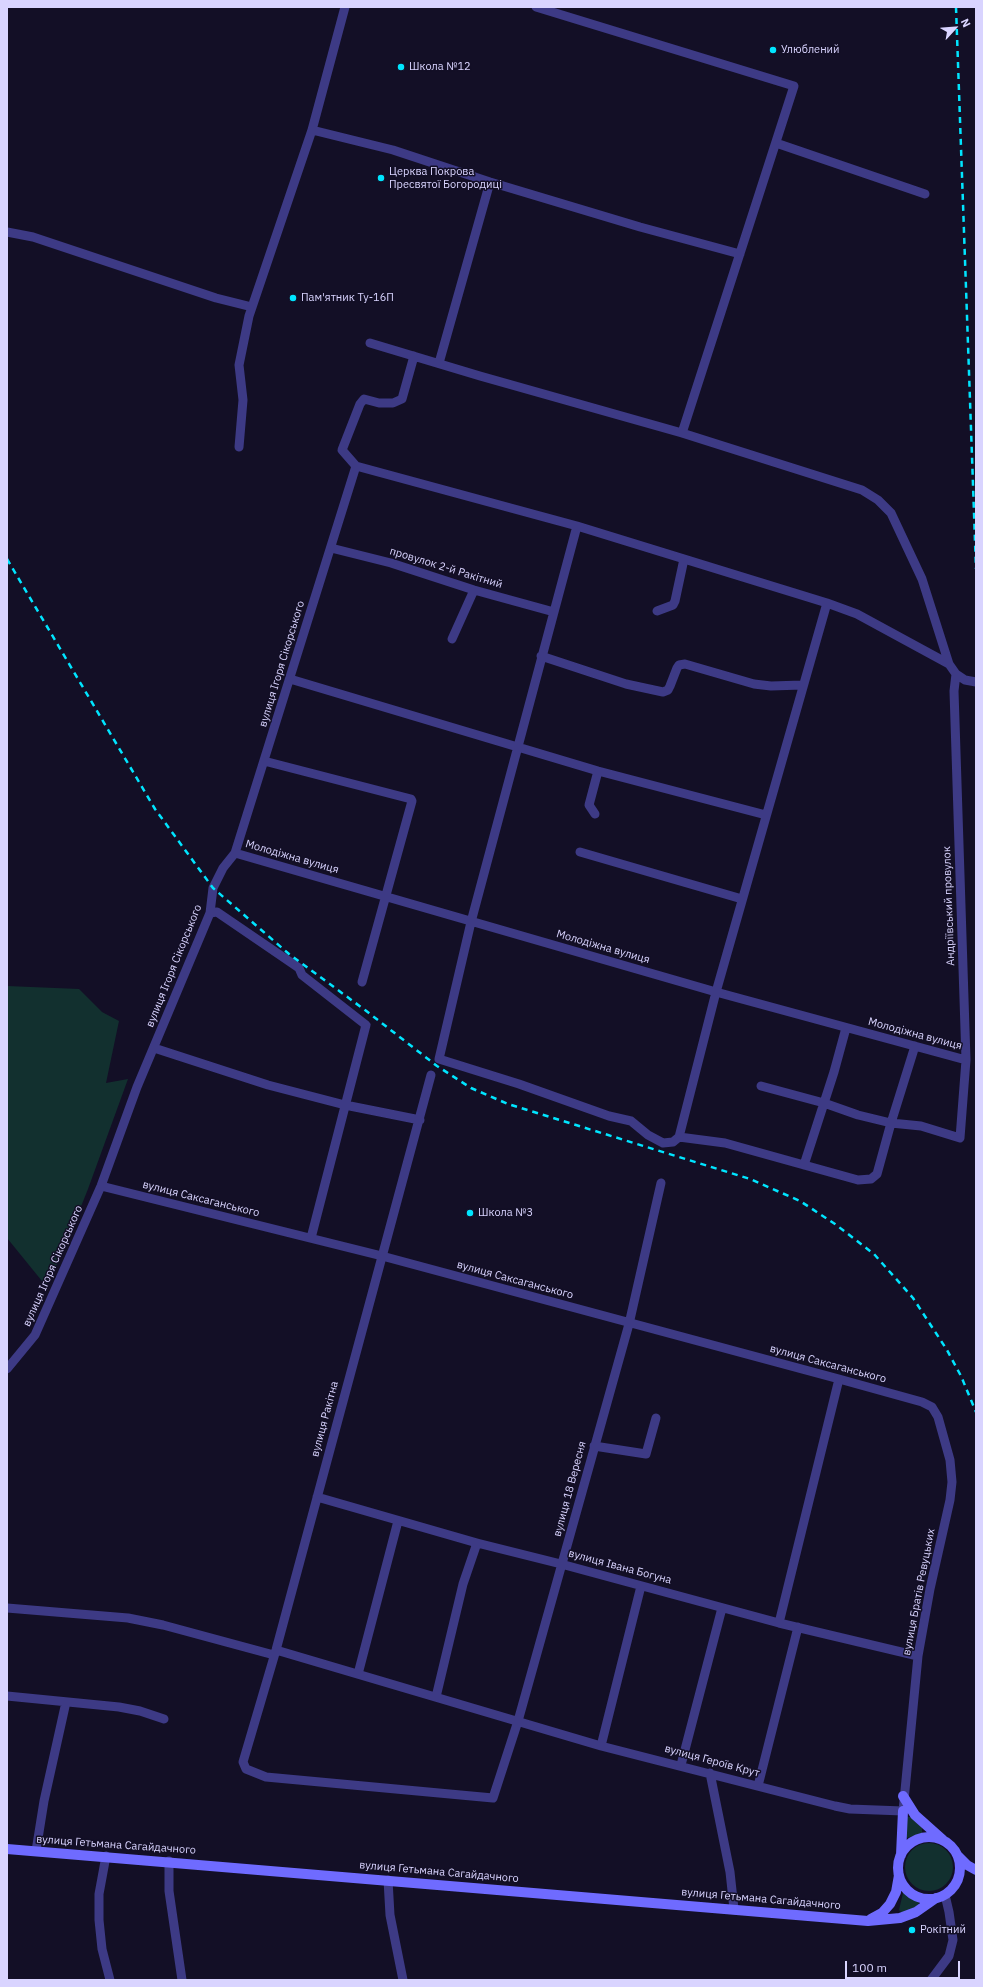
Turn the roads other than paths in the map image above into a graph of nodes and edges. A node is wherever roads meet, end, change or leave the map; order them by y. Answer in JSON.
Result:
{"nodes":[{"id":1,"x":345,"y":7,"type":"edge"},
{"id":2,"x":536,"y":7,"type":"edge"},
{"id":3,"x":312,"y":130,"type":"junction"},
{"id":4,"x":776,"y":143,"type":"junction"},
{"id":5,"x":490,"y":182,"type":"junction"},
{"id":6,"x":925,"y":194,"type":"dead end"},
{"id":7,"x":7,"y":232,"type":"edge"},
{"id":8,"x":740,"y":254,"type":"junction"},
{"id":9,"x":252,"y":307,"type":"junction"},
{"id":10,"x":370,"y":343,"type":"dead end"},
{"id":11,"x":414,"y":356,"type":"junction"},
{"id":12,"x":439,"y":363,"type":"junction"},
{"id":13,"x":682,"y":433,"type":"junction"},
{"id":14,"x":239,"y":447,"type":"dead end"},
{"id":15,"x":356,"y":466,"type":"junction"},
{"id":16,"x":577,"y":526,"type":"junction"},
{"id":17,"x":331,"y":548,"type":"junction"},
{"id":18,"x":684,"y":559,"type":"junction"},
{"id":19,"x":474,"y":590,"type":"junction"},
{"id":20,"x":826,"y":603,"type":"junction"},
{"id":21,"x":554,"y":612,"type":"junction"},
{"id":22,"x":657,"y":612,"type":"dead end"},
{"id":23,"x":452,"y":639,"type":"dead end"},
{"id":24,"x":542,"y":656,"type":"junction"},
{"id":25,"x":949,"y":664,"type":"junction"},
{"id":26,"x":956,"y":674,"type":"junction"},
{"id":27,"x":290,"y":679,"type":"junction"},
{"id":28,"x":976,"y":682,"type":"edge"},
{"id":29,"x":802,"y":686,"type":"junction"},
{"id":30,"x":517,"y":746,"type":"junction"},
{"id":31,"x":264,"y":761,"type":"junction"},
{"id":32,"x":598,"y":771,"type":"junction"},
{"id":33,"x":595,"y":814,"type":"dead end"},
{"id":34,"x":766,"y":815,"type":"junction"},
{"id":35,"x":580,"y":852,"type":"dead end"},
{"id":36,"x":235,"y":853,"type":"junction"},
{"id":37,"x":386,"y":897,"type":"junction"},
{"id":38,"x":742,"y":899,"type":"junction"},
{"id":39,"x":210,"y":913,"type":"junction"},
{"id":40,"x":471,"y":922,"type":"junction"},
{"id":41,"x":362,"y":982,"type":"dead end"},
{"id":42,"x":716,"y":992,"type":"junction"},
{"id":43,"x":846,"y":1028,"type":"junction"},
{"id":44,"x":914,"y":1046,"type":"junction"},
{"id":45,"x":154,"y":1048,"type":"junction"},
{"id":46,"x":966,"y":1060,"type":"junction"},
{"id":47,"x":431,"y":1075,"type":"dead end"},
{"id":48,"x":761,"y":1086,"type":"dead end"},
{"id":49,"x":824,"y":1103,"type":"junction"},
{"id":50,"x":345,"y":1105,"type":"junction"},
{"id":51,"x":420,"y":1120,"type":"junction"},
{"id":52,"x":891,"y":1123,"type":"junction"},
{"id":53,"x":679,"y":1137,"type":"junction"},
{"id":54,"x":804,"y":1165,"type":"junction"},
{"id":55,"x":661,"y":1183,"type":"dead end"},
{"id":56,"x":101,"y":1186,"type":"junction"},
{"id":57,"x":311,"y":1238,"type":"junction"},
{"id":58,"x":382,"y":1256,"type":"junction"},
{"id":59,"x":629,"y":1324,"type":"junction"},
{"id":60,"x":7,"y":1368,"type":"edge"},
{"id":61,"x":839,"y":1379,"type":"junction"},
{"id":62,"x":922,"y":1402,"type":"joint"},
{"id":63,"x":656,"y":1418,"type":"dead end"},
{"id":64,"x":594,"y":1446,"type":"junction"},
{"id":65,"x":316,"y":1497,"type":"junction"},
{"id":66,"x":398,"y":1521,"type":"junction"},
{"id":67,"x":477,"y":1543,"type":"junction"},
{"id":68,"x":561,"y":1564,"type":"junction"},
{"id":69,"x":641,"y":1586,"type":"junction"},
{"id":70,"x":7,"y":1608,"type":"edge"},
{"id":71,"x":722,"y":1608,"type":"junction"},
{"id":72,"x":779,"y":1623,"type":"junction"},
{"id":73,"x":798,"y":1627,"type":"junction"},
{"id":74,"x":275,"y":1653,"type":"junction"},
{"id":75,"x":918,"y":1656,"type":"junction"},
{"id":76,"x":358,"y":1674,"type":"junction"},
{"id":77,"x":7,"y":1696,"type":"edge"},
{"id":78,"x":436,"y":1697,"type":"junction"},
{"id":79,"x":66,"y":1702,"type":"junction"},
{"id":80,"x":164,"y":1719,"type":"dead end"},
{"id":81,"x":518,"y":1721,"type":"junction"},
{"id":82,"x":601,"y":1746,"type":"junction"},
{"id":83,"x":681,"y":1765,"type":"junction"},
{"id":84,"x":710,"y":1773,"type":"junction"},
{"id":85,"x":758,"y":1786,"type":"junction"},
{"id":86,"x":903,"y":1796,"type":"junction"},
{"id":87,"x":492,"y":1798,"type":"joint"},
{"id":88,"x":903,"y":1811,"type":"junction"},
{"id":89,"x":945,"y":1842,"type":"junction"},
{"id":90,"x":7,"y":1849,"type":"edge"},
{"id":91,"x":36,"y":1851,"type":"junction"},
{"id":92,"x":956,"y":1853,"type":"junction"},
{"id":93,"x":106,"y":1856,"type":"junction"},
{"id":94,"x":901,"y":1856,"type":"junction"},
{"id":95,"x":169,"y":1861,"type":"junction"},
{"id":96,"x":976,"y":1870,"type":"edge"},
{"id":97,"x":899,"y":1873,"type":"junction"},
{"id":98,"x":388,"y":1880,"type":"junction"},
{"id":99,"x":957,"y":1881,"type":"junction"},
{"id":100,"x":940,"y":1897,"type":"junction"},
{"id":101,"x":734,"y":1909,"type":"junction"},
{"id":102,"x":868,"y":1920,"type":"junction"},
{"id":103,"x":110,"y":1980,"type":"edge"},
{"id":104,"x":182,"y":1980,"type":"edge"},
{"id":105,"x":403,"y":1980,"type":"edge"},
{"id":106,"x":931,"y":1980,"type":"edge"}],
"edges":[{"from":1,"to":3,"type":"street"},
{"from":2,"to":4,"type":"street"},
{"from":3,"to":5,"type":"street"},
{"from":3,"to":9,"type":"street"},
{"from":4,"to":6,"type":"street"},
{"from":4,"to":8,"type":"street"},
{"from":5,"to":8,"type":"street"},
{"from":5,"to":12,"type":"street"},
{"from":7,"to":9,"type":"street"},
{"from":8,"to":13,"type":"street"},
{"from":9,"to":14,"type":"street"},
{"from":10,"to":11,"type":"street"},
{"from":11,"to":12,"type":"street"},
{"from":11,"to":15,"type":"street"},
{"from":12,"to":13,"type":"street"},
{"from":13,"to":25,"type":"street"},
{"from":15,"to":16,"type":"street"},
{"from":15,"to":17,"type":"street","name":"вулиця Ігоря Сікорського"},
{"from":16,"to":18,"type":"street"},
{"from":16,"to":21,"type":"street"},
{"from":17,"to":19,"type":"street","name":"провулок 2-й Ракітний"},
{"from":17,"to":27,"type":"street","name":"вулиця Ігоря Сікорського"},
{"from":18,"to":20,"type":"street"},
{"from":18,"to":22,"type":"street"},
{"from":19,"to":21,"type":"street","name":"провулок 2-й Ракітний"},
{"from":19,"to":23,"type":"street"},
{"from":20,"to":25,"type":"street"},
{"from":20,"to":29,"type":"street"},
{"from":21,"to":24,"type":"street"},
{"from":24,"to":29,"type":"street"},
{"from":24,"to":30,"type":"street"},
{"from":25,"to":26,"type":"street"},
{"from":26,"to":28,"type":"street"},
{"from":26,"to":46,"type":"street","name":"Андріївський провулок"},
{"from":27,"to":30,"type":"street"},
{"from":27,"to":31,"type":"street","name":"вулиця Ігоря Сікорського"},
{"from":29,"to":34,"type":"street"},
{"from":30,"to":32,"type":"street"},
{"from":30,"to":40,"type":"street"},
{"from":31,"to":36,"type":"street","name":"вулиця Ігоря Сікорського"},
{"from":31,"to":37,"type":"street"},
{"from":32,"to":33,"type":"street"},
{"from":32,"to":34,"type":"street"},
{"from":34,"to":38,"type":"street"},
{"from":35,"to":38,"type":"street"},
{"from":36,"to":37,"type":"street","name":"Молодіжна вулиця"},
{"from":36,"to":39,"type":"street","name":"вулиця Ігоря Сікорського"},
{"from":37,"to":40,"type":"street","name":"Молодіжна вулиця"},
{"from":37,"to":41,"type":"street"},
{"from":38,"to":42,"type":"street"},
{"from":39,"to":45,"type":"street","name":"вулиця Ігоря Сікорського"},
{"from":39,"to":50,"type":"street"},
{"from":40,"to":42,"type":"street","name":"Молодіжна вулиця"},
{"from":40,"to":53,"type":"street"},
{"from":42,"to":43,"type":"street","name":"Молодіжна вулиця"},
{"from":42,"to":53,"type":"street"},
{"from":43,"to":44,"type":"street","name":"Молодіжна вулиця"},
{"from":43,"to":49,"type":"street"},
{"from":44,"to":46,"type":"street","name":"Молодіжна вулиця"},
{"from":44,"to":52,"type":"street"},
{"from":45,"to":50,"type":"street"},
{"from":45,"to":56,"type":"street","name":"вулиця Ігоря Сікорського"},
{"from":46,"to":52,"type":"street","name":"Андріївський провулок"},
{"from":47,"to":51,"type":"street","name":"вулиця Ракітна"},
{"from":48,"to":49,"type":"street"},
{"from":49,"to":52,"type":"street"},
{"from":49,"to":54,"type":"street"},
{"from":50,"to":51,"type":"street"},
{"from":50,"to":57,"type":"street"},
{"from":51,"to":58,"type":"street","name":"вулиця Ракітна"},
{"from":52,"to":54,"type":"street"},
{"from":53,"to":54,"type":"street"},
{"from":55,"to":59,"type":"street","name":"вулиця 18 Вересня"},
{"from":56,"to":57,"type":"street","name":"вулиця Саксаганського"},
{"from":56,"to":60,"type":"street","name":"вулиця Ігоря Сікорського"},
{"from":57,"to":58,"type":"street","name":"вулиця Саксаганського"},
{"from":58,"to":59,"type":"street","name":"вулиця Саксаганського"},
{"from":58,"to":65,"type":"street","name":"вулиця Ракітна"},
{"from":59,"to":61,"type":"street","name":"вулиця Саксаганського"},
{"from":59,"to":64,"type":"street","name":"вулиця 18 Вересня"},
{"from":61,"to":62,"type":"street","name":"вулиця Саксаганського"},
{"from":61,"to":72,"type":"street"},
{"from":62,"to":75,"type":"street","name":"вулиця Братів Ревуцьких"},
{"from":63,"to":64,"type":"street"},
{"from":64,"to":68,"type":"street","name":"вулиця 18 Вересня"},
{"from":65,"to":66,"type":"street","name":"вулиця Івана Богуна"},
{"from":65,"to":74,"type":"street","name":"вулиця Ракітна"},
{"from":66,"to":67,"type":"street","name":"вулиця Івана Богуна"},
{"from":66,"to":76,"type":"street"},
{"from":67,"to":68,"type":"street","name":"вулиця Івана Богуна"},
{"from":67,"to":78,"type":"street"},
{"from":68,"to":69,"type":"street","name":"вулиця Івана Богуна"},
{"from":68,"to":81,"type":"street","name":"вулиця 18 Вересня"},
{"from":69,"to":71,"type":"street","name":"вулиця Івана Богуна"},
{"from":69,"to":82,"type":"street"},
{"from":70,"to":74,"type":"street","name":"вулиця Героїв Крут"},
{"from":71,"to":72,"type":"street","name":"вулиця Івана Богуна"},
{"from":71,"to":83,"type":"street"},
{"from":72,"to":73,"type":"street","name":"вулиця Івана Богуна"},
{"from":73,"to":75,"type":"street","name":"вулиця Івана Богуна"},
{"from":73,"to":85,"type":"street"},
{"from":74,"to":76,"type":"street","name":"вулиця Героїв Крут"},
{"from":74,"to":87,"type":"street","name":"вулиця Ракітна"},
{"from":75,"to":86,"type":"street","name":"вулиця Братів Ревуцьких"},
{"from":76,"to":78,"type":"street","name":"вулиця Героїв Крут"},
{"from":77,"to":79,"type":"street"},
{"from":78,"to":81,"type":"street","name":"вулиця Героїв Крут"},
{"from":79,"to":80,"type":"street"},
{"from":79,"to":91,"type":"street"},
{"from":81,"to":82,"type":"street","name":"вулиця Героїв Крут"},
{"from":81,"to":87,"type":"street","name":"вулиця 18 Вересня"},
{"from":82,"to":83,"type":"street","name":"вулиця Героїв Крут"},
{"from":83,"to":84,"type":"street","name":"вулиця Героїв Крут"},
{"from":84,"to":85,"type":"street","name":"вулиця Героїв Крут"},
{"from":84,"to":101,"type":"street"},
{"from":85,"to":88,"type":"street","name":"вулиця Героїв Крут"},
{"from":86,"to":88,"type":"street","name":"вулиця Братів Ревуцьких"},
{"from":86,"to":89,"type":"main road"},
{"from":88,"to":94,"type":"main road"},
{"from":89,"to":92,"type":"main road"},
{"from":89,"to":94,"type":"main road"},
{"from":90,"to":91,"type":"main road","name":"вулиця Гетьмана Сагайдачного"},
{"from":91,"to":93,"type":"main road","name":"вулиця Гетьмана Сагайдачного"},
{"from":92,"to":96,"type":"main road"},
{"from":92,"to":99,"type":"main road"},
{"from":93,"to":95,"type":"main road","name":"вулиця Гетьмана Сагайдачного"},
{"from":93,"to":103,"type":"street"},
{"from":94,"to":97,"type":"main road"},
{"from":95,"to":98,"type":"main road","name":"вулиця Гетьмана Сагайдачного"},
{"from":95,"to":104,"type":"street"},
{"from":96,"to":99,"type":"main road"},
{"from":97,"to":100,"type":"main road"},
{"from":97,"to":102,"type":"main road"},
{"from":98,"to":101,"type":"main road","name":"вулиця Гетьмана Сагайдачного"},
{"from":98,"to":105,"type":"street"},
{"from":99,"to":100,"type":"main road"},
{"from":100,"to":102,"type":"main road","name":"вулиця Гетьмана Сагайдачного"},
{"from":100,"to":106,"type":"street"},
{"from":101,"to":102,"type":"main road","name":"вулиця Гетьмана Сагайдачного"}]}
